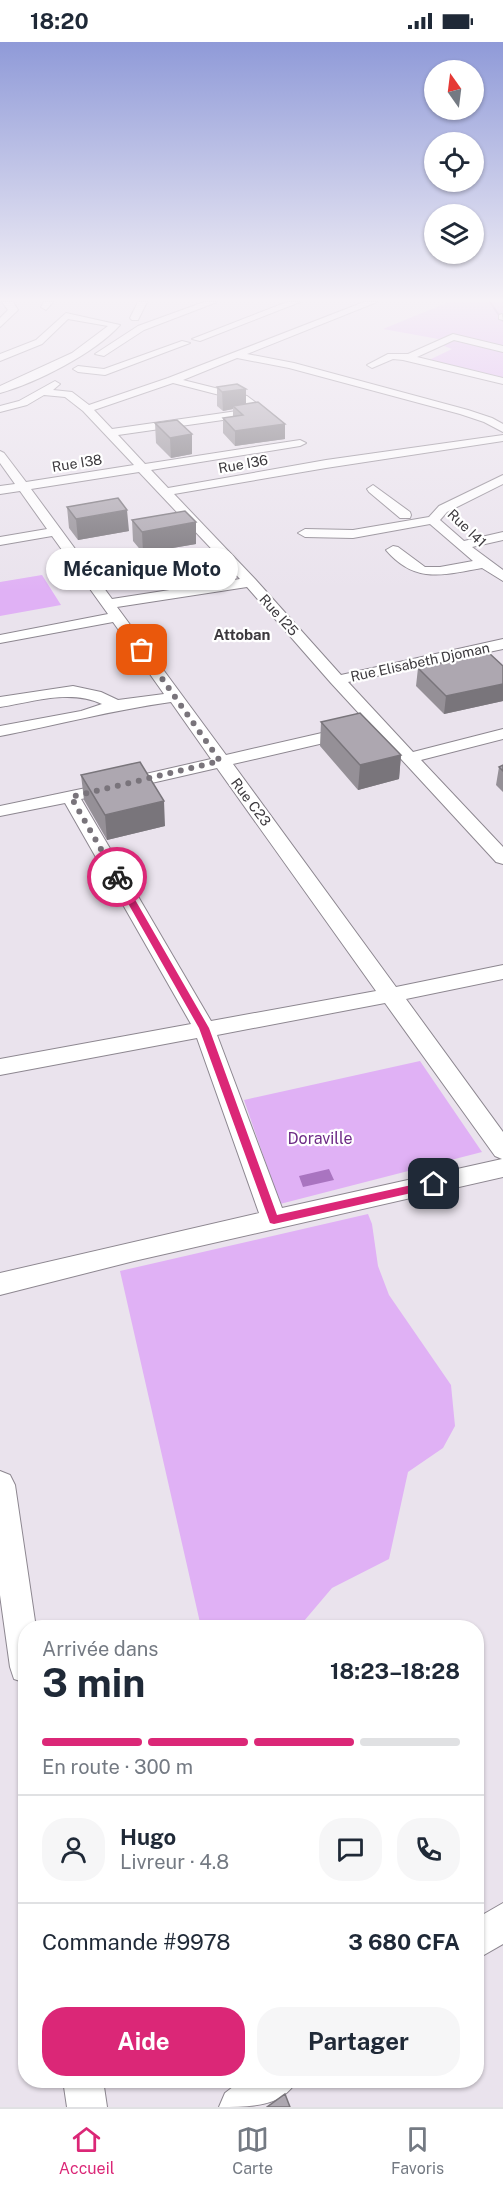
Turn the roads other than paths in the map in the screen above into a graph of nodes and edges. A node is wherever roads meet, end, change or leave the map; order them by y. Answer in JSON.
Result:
{"nodes":[{"id":1,"x":32,"y":398,"type":"edge"},
{"id":2,"x":74,"y":398,"type":"edge"},
{"id":3,"x":118,"y":398,"type":"edge"},
{"id":4,"x":241,"y":398,"type":"edge"},
{"id":5,"x":413,"y":398,"type":"edge"},
{"id":6,"x":0,"y":409,"type":"edge"},
{"id":7,"x":87,"y":409,"type":"junction"},
{"id":8,"x":263,"y":411,"type":"junction"},
{"id":9,"x":503,"y":429,"type":"edge"},
{"id":10,"x":109,"y":433,"type":"junction"},
{"id":11,"x":503,"y":438,"type":"edge"},
{"id":12,"x":313,"y":454,"type":"junction"},
{"id":13,"x":0,"y":455,"type":"edge"},
{"id":14,"x":143,"y":468,"type":"junction"},
{"id":15,"x":503,"y":478,"type":"edge"},
{"id":16,"x":23,"y":486,"type":"junction"},
{"id":17,"x":374,"y":489,"type":"dead end"},
{"id":18,"x":0,"y":490,"type":"edge"},
{"id":19,"x":166,"y":492,"type":"junction"},
{"id":20,"x":443,"y":509,"type":"junction"},
{"id":21,"x":405,"y":515,"type":"junction"},
{"id":22,"x":434,"y":520,"type":"junction"},
{"id":23,"x":371,"y":530,"type":"junction"},
{"id":24,"x":54,"y":532,"type":"junction"},
{"id":25,"x":305,"y":533,"type":"dead end"},
{"id":26,"x":503,"y":536,"type":"edge"},
{"id":27,"x":0,"y":541,"type":"edge"},
{"id":28,"x":461,"y":546,"type":"junction"},
{"id":29,"x":393,"y":550,"type":"dead end"},
{"id":30,"x":484,"y":563,"type":"junction"},
{"id":31,"x":503,"y":577,"type":"edge"},
{"id":32,"x":250,"y":582,"type":"junction"},
{"id":33,"x":113,"y":611,"type":"junction"},
{"id":34,"x":0,"y":639,"type":"edge"},
{"id":35,"x":503,"y":644,"type":"edge"},
{"id":36,"x":337,"y":680,"type":"junction"},
{"id":37,"x":176,"y":697,"type":"junction"},
{"id":38,"x":0,"y":702,"type":"edge"},
{"id":39,"x":116,"y":705,"type":"junction"},
{"id":40,"x":379,"y":725,"type":"junction"},
{"id":41,"x":0,"y":731,"type":"edge"},
{"id":42,"x":503,"y":734,"type":"edge"},
{"id":43,"x":409,"y":758,"type":"junction"},
{"id":44,"x":220,"y":761,"type":"junction"},
{"id":45,"x":71,"y":797,"type":"junction"},
{"id":46,"x":0,"y":811,"type":"edge"},
{"id":47,"x":500,"y":852,"type":"edge"},
{"id":48,"x":503,"y":972,"type":"edge"},
{"id":49,"x":392,"y":995,"type":"junction"},
{"id":50,"x":204,"y":1028,"type":"junction"},
{"id":51,"x":0,"y":1067,"type":"edge"},
{"id":52,"x":503,"y":1150,"type":"edge"},
{"id":53,"x":503,"y":1168,"type":"edge"},
{"id":54,"x":274,"y":1220,"type":"junction"},
{"id":55,"x":0,"y":1284,"type":"edge"},
{"id":56,"x":0,"y":1485,"type":"edge"},
{"id":57,"x":19,"y":1620,"type":"edge"},
{"id":58,"x":503,"y":1922,"type":"edge"},
{"id":59,"x":484,"y":1935,"type":"edge"},
{"id":60,"x":84,"y":2088,"type":"edge"},
{"id":61,"x":266,"y":2088,"type":"edge"},
{"id":62,"x":87,"y":2107,"type":"edge"},
{"id":63,"x":239,"y":2107,"type":"edge"}],
"edges":[{"from":1,"to":6,"type":"street"},
{"from":2,"to":7,"type":"street","name":"Rue I25"},
{"from":3,"to":7,"type":"street"},
{"from":4,"to":8,"type":"street"},
{"from":5,"to":9,"type":"street"},
{"from":7,"to":10,"type":"street","name":"Rue I25"},
{"from":8,"to":10,"type":"street"},
{"from":8,"to":12,"type":"street"},
{"from":10,"to":14,"type":"street","name":"Rue I25"},
{"from":11,"to":12,"type":"street","name":"Rue I36"},
{"from":12,"to":14,"type":"street","name":"Rue I38"},
{"from":12,"to":19,"type":"street","name":"Rue I36"},
{"from":13,"to":16,"type":"street","name":"Rue C23"},
{"from":14,"to":16,"type":"street","name":"Rue I38"},
{"from":14,"to":19,"type":"street","name":"Rue I25"},
{"from":15,"to":20,"type":"street","name":"Rue I41"},
{"from":16,"to":18,"type":"street","name":"Rue I38"},
{"from":16,"to":24,"type":"street","name":"Rue C23"},
{"from":17,"to":21,"type":"street"},
{"from":19,"to":32,"type":"street","name":"Rue I25"},
{"from":20,"to":21,"type":"street"},
{"from":20,"to":22,"type":"street","name":"Rue I41"},
{"from":21,"to":23,"type":"street"},
{"from":22,"to":23,"type":"street"},
{"from":22,"to":28,"type":"street","name":"Rue I41"},
{"from":23,"to":25,"type":"street"},
{"from":24,"to":27,"type":"street"},
{"from":24,"to":33,"type":"street","name":"Rue C23"},
{"from":26,"to":28,"type":"street"},
{"from":28,"to":30,"type":"street","name":"Rue I41"},
{"from":29,"to":30,"type":"street"},
{"from":30,"to":31,"type":"street","name":"Rue I41"},
{"from":32,"to":33,"type":"street"},
{"from":32,"to":36,"type":"street","name":"Rue I25"},
{"from":33,"to":34,"type":"street"},
{"from":33,"to":37,"type":"street","name":"Rue C23"},
{"from":35,"to":36,"type":"street","name":"Rue Elisabeth Djoman"},
{"from":36,"to":40,"type":"street","name":"Rue I25"},
{"from":37,"to":39,"type":"street"},
{"from":37,"to":44,"type":"street","name":"Rue C23"},
{"from":38,"to":39,"type":"street"},
{"from":39,"to":41,"type":"street"},
{"from":40,"to":43,"type":"street","name":"Rue I25"},
{"from":40,"to":44,"type":"street"},
{"from":42,"to":43,"type":"street"},
{"from":43,"to":47,"type":"street","name":"Rue I25"},
{"from":44,"to":45,"type":"street"},
{"from":44,"to":49,"type":"street","name":"Rue C23"},
{"from":45,"to":46,"type":"street"},
{"from":45,"to":50,"type":"street"},
{"from":48,"to":49,"type":"street"},
{"from":49,"to":50,"type":"street"},
{"from":49,"to":52,"type":"street","name":"Rue C23"},
{"from":50,"to":51,"type":"street"},
{"from":50,"to":54,"type":"street"},
{"from":53,"to":54,"type":"street"},
{"from":54,"to":55,"type":"street"},
{"from":56,"to":57,"type":"street"},
{"from":58,"to":59,"type":"street"},
{"from":60,"to":62,"type":"street"},
{"from":61,"to":63,"type":"street"}]}
